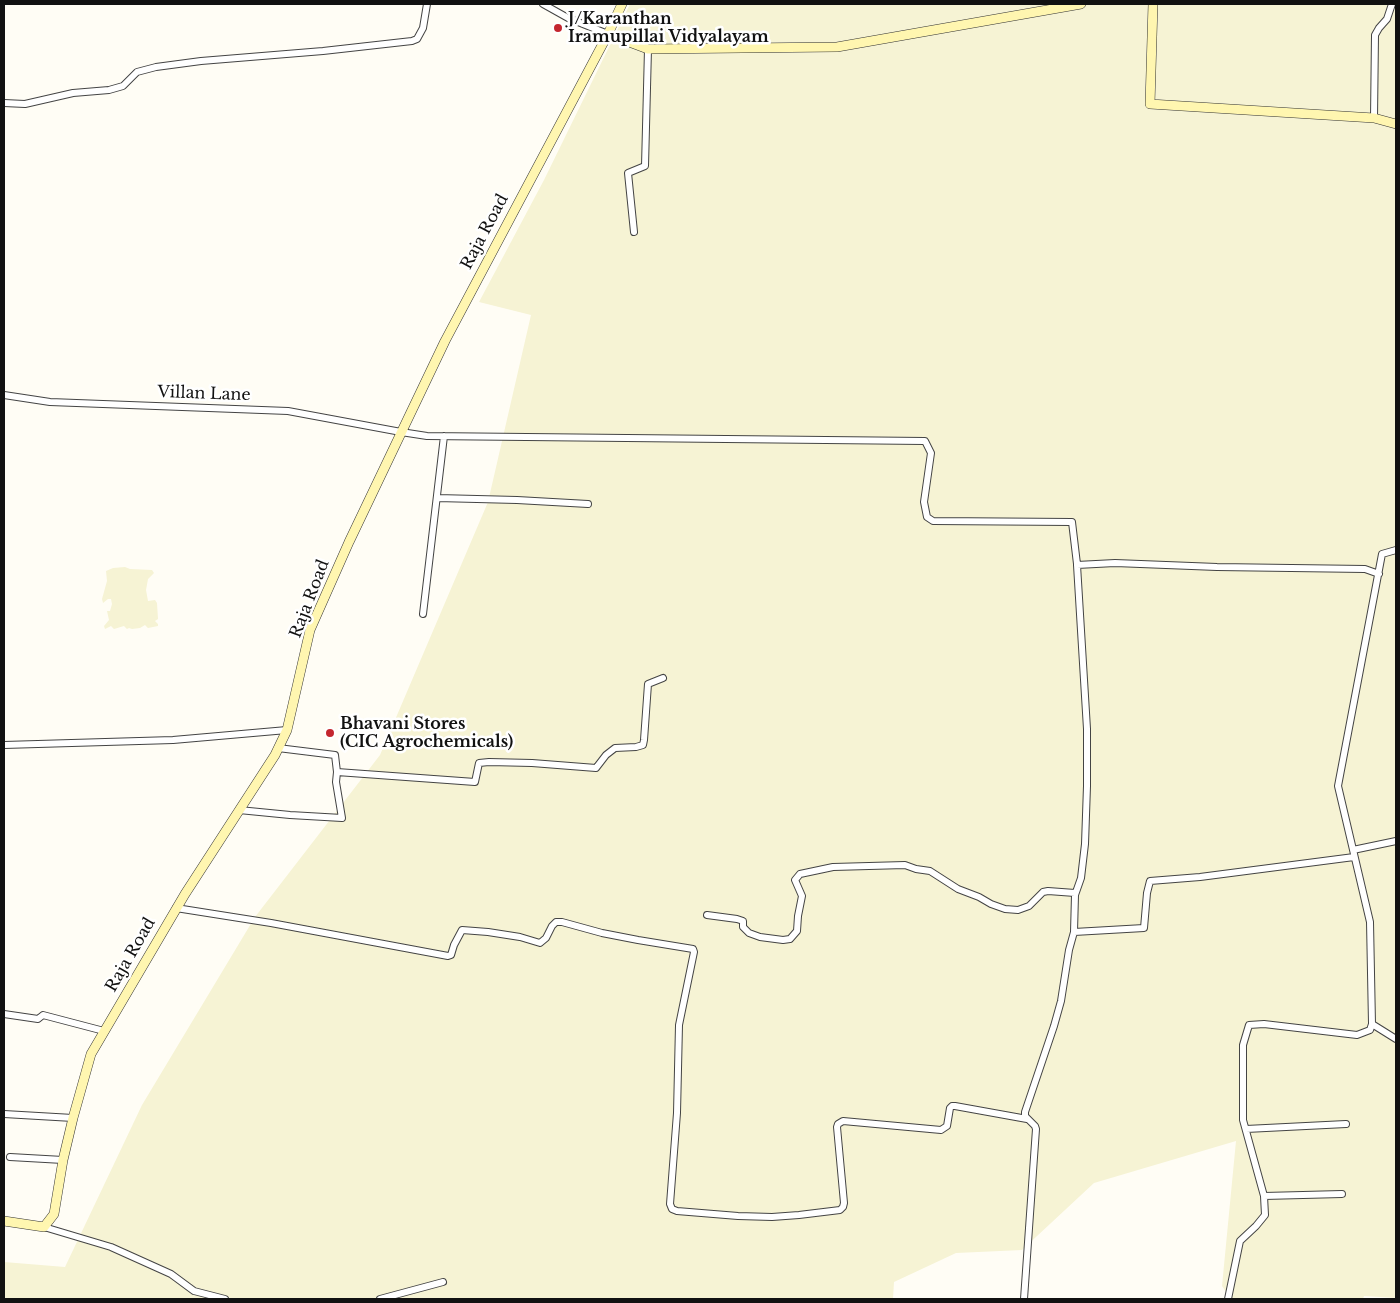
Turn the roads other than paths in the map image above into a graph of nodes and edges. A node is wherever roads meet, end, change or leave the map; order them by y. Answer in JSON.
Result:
{"nodes":[{"id":1,"x":427,"y":4,"type":"edge"},
{"id":2,"x":543,"y":4,"type":"edge"},
{"id":3,"x":622,"y":4,"type":"edge"},
{"id":4,"x":1081,"y":4,"type":"edge"},
{"id":5,"x":1153,"y":4,"type":"edge"},
{"id":6,"x":1392,"y":4,"type":"edge"},
{"id":7,"x":608,"y":34,"type":"junction"},
{"id":8,"x":648,"y":49,"type":"junction"},
{"id":9,"x":4,"y":103,"type":"edge"},
{"id":10,"x":1374,"y":118,"type":"junction"},
{"id":11,"x":1396,"y":124,"type":"edge"},
{"id":12,"x":634,"y":232,"type":"dead end"},
{"id":13,"x":4,"y":395,"type":"edge"},
{"id":14,"x":402,"y":432,"type":"junction"},
{"id":15,"x":444,"y":436,"type":"junction"},
{"id":16,"x":437,"y":498,"type":"junction"},
{"id":17,"x":588,"y":504,"type":"dead end"},
{"id":18,"x":1396,"y":550,"type":"edge"},
{"id":19,"x":1077,"y":564,"type":"junction"},
{"id":20,"x":1379,"y":574,"type":"junction"},
{"id":21,"x":423,"y":614,"type":"dead end"},
{"id":22,"x":663,"y":678,"type":"dead end"},
{"id":23,"x":288,"y":730,"type":"junction"},
{"id":24,"x":4,"y":745,"type":"edge"},
{"id":25,"x":278,"y":748,"type":"junction"},
{"id":26,"x":337,"y":772,"type":"junction"},
{"id":27,"x":239,"y":810,"type":"junction"},
{"id":28,"x":1396,"y":841,"type":"edge"},
{"id":29,"x":1353,"y":854,"type":"junction"},
{"id":30,"x":1075,"y":894,"type":"junction"},
{"id":31,"x":176,"y":908,"type":"junction"},
{"id":32,"x":707,"y":915,"type":"dead end"},
{"id":33,"x":1074,"y":932,"type":"junction"},
{"id":34,"x":4,"y":1014,"type":"edge"},
{"id":35,"x":1372,"y":1024,"type":"junction"},
{"id":36,"x":104,"y":1031,"type":"junction"},
{"id":37,"x":1396,"y":1040,"type":"edge"},
{"id":38,"x":4,"y":1114,"type":"edge"},
{"id":39,"x":73,"y":1118,"type":"junction"},
{"id":40,"x":1027,"y":1118,"type":"junction"},
{"id":41,"x":1346,"y":1124,"type":"dead end"},
{"id":42,"x":1246,"y":1129,"type":"junction"},
{"id":43,"x":10,"y":1157,"type":"dead end"},
{"id":44,"x":63,"y":1160,"type":"junction"},
{"id":45,"x":1342,"y":1194,"type":"dead end"},
{"id":46,"x":1264,"y":1196,"type":"junction"},
{"id":47,"x":4,"y":1221,"type":"edge"},
{"id":48,"x":44,"y":1227,"type":"junction"},
{"id":49,"x":444,"y":1282,"type":"dead end"},
{"id":50,"x":225,"y":1299,"type":"edge"},
{"id":51,"x":380,"y":1299,"type":"edge"},
{"id":52,"x":1024,"y":1299,"type":"edge"},
{"id":53,"x":1228,"y":1299,"type":"edge"}],
"edges":[{"from":1,"to":9,"type":"street"},
{"from":2,"to":7,"type":"street"},
{"from":3,"to":7,"type":"street","name":"Raja Road"},
{"from":4,"to":8,"type":"street"},
{"from":5,"to":10,"type":"street"},
{"from":6,"to":10,"type":"street"},
{"from":7,"to":8,"type":"street"},
{"from":7,"to":14,"type":"street","name":"Raja Road"},
{"from":8,"to":12,"type":"street"},
{"from":10,"to":11,"type":"street"},
{"from":13,"to":14,"type":"street","name":"Villan Lane"},
{"from":14,"to":15,"type":"street","name":"Villan Lane"},
{"from":14,"to":23,"type":"street","name":"Raja Road"},
{"from":15,"to":16,"type":"street"},
{"from":15,"to":19,"type":"street","name":"Villan Lane"},
{"from":16,"to":17,"type":"street"},
{"from":16,"to":21,"type":"street"},
{"from":18,"to":20,"type":"street"},
{"from":19,"to":20,"type":"street"},
{"from":19,"to":30,"type":"street"},
{"from":20,"to":29,"type":"street"},
{"from":22,"to":26,"type":"street"},
{"from":23,"to":24,"type":"street"},
{"from":23,"to":25,"type":"street","name":"Raja Road"},
{"from":25,"to":26,"type":"street"},
{"from":25,"to":27,"type":"street","name":"Raja Road"},
{"from":26,"to":27,"type":"street"},
{"from":27,"to":31,"type":"street","name":"Raja Road"},
{"from":28,"to":29,"type":"street"},
{"from":29,"to":33,"type":"street"},
{"from":29,"to":35,"type":"street"},
{"from":30,"to":32,"type":"street"},
{"from":30,"to":33,"type":"street"},
{"from":31,"to":36,"type":"street","name":"Raja Road"},
{"from":31,"to":40,"type":"street"},
{"from":33,"to":40,"type":"street"},
{"from":34,"to":36,"type":"street"},
{"from":35,"to":37,"type":"street"},
{"from":35,"to":42,"type":"street"},
{"from":36,"to":39,"type":"street","name":"Raja Road"},
{"from":38,"to":39,"type":"street"},
{"from":39,"to":44,"type":"street","name":"Raja Road"},
{"from":40,"to":52,"type":"street"},
{"from":41,"to":42,"type":"street"},
{"from":42,"to":46,"type":"street"},
{"from":43,"to":44,"type":"street"},
{"from":44,"to":48,"type":"street","name":"Raja Road"},
{"from":45,"to":46,"type":"street"},
{"from":46,"to":53,"type":"street"},
{"from":47,"to":48,"type":"street"},
{"from":48,"to":50,"type":"street"},
{"from":49,"to":51,"type":"street"}]}
